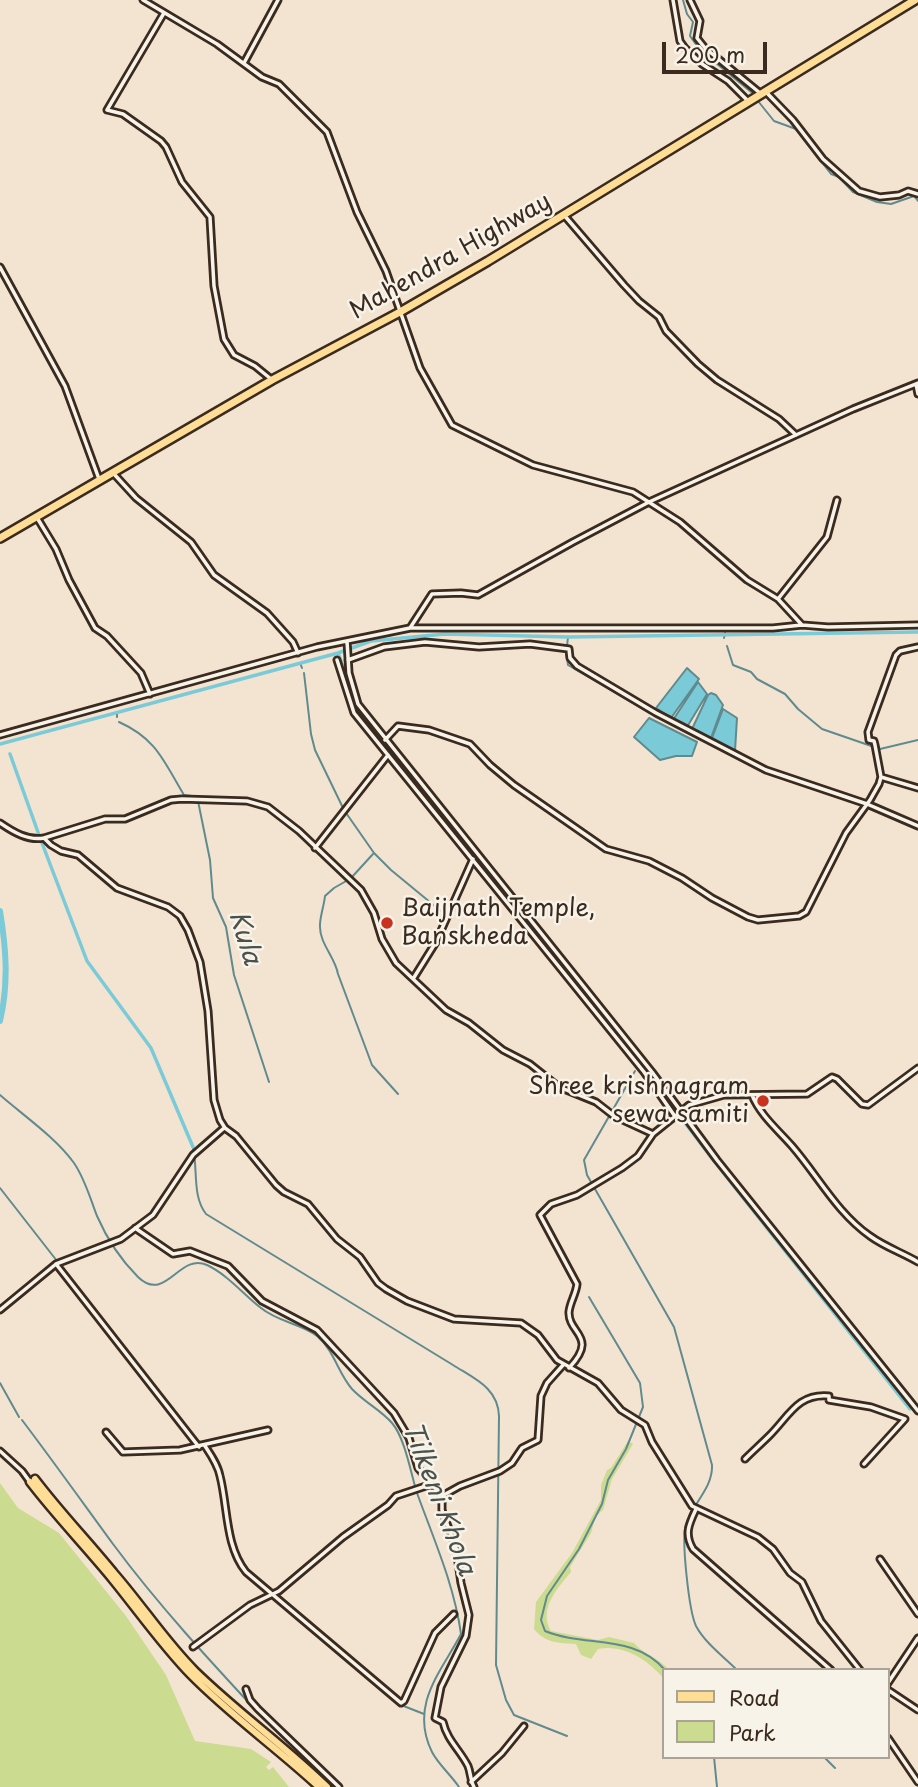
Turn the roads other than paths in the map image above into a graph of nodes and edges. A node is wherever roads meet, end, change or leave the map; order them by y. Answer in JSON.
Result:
{"nodes":[{"id":1,"x":143,"y":0,"type":"edge"},
{"id":2,"x":278,"y":0,"type":"edge"},
{"id":3,"x":673,"y":0,"type":"edge"},
{"id":4,"x":690,"y":0,"type":"edge"},
{"id":5,"x":915,"y":0,"type":"edge"},
{"id":6,"x":151,"y":2,"type":"edge"},
{"id":7,"x":164,"y":12,"type":"junction"},
{"id":8,"x":244,"y":64,"type":"junction"},
{"id":9,"x":762,"y":94,"type":"junction"},
{"id":10,"x":750,"y":101,"type":"junction"},
{"id":11,"x":918,"y":194,"type":"edge"},
{"id":12,"x":563,"y":214,"type":"junction"},
{"id":13,"x":0,"y":267,"type":"edge"},
{"id":14,"x":400,"y":312,"type":"junction"},
{"id":15,"x":272,"y":380,"type":"junction"},
{"id":16,"x":917,"y":384,"type":"edge"},
{"id":17,"x":918,"y":394,"type":"edge"},
{"id":18,"x":796,"y":435,"type":"junction"},
{"id":19,"x":114,"y":474,"type":"junction"},
{"id":20,"x":99,"y":481,"type":"junction"},
{"id":21,"x":837,"y":500,"type":"dead end"},
{"id":22,"x":649,"y":502,"type":"junction"},
{"id":23,"x":36,"y":516,"type":"junction"},
{"id":24,"x":0,"y":538,"type":"edge"},
{"id":25,"x":778,"y":599,"type":"junction"},
{"id":26,"x":802,"y":625,"type":"junction"},
{"id":27,"x":918,"y":625,"type":"edge"},
{"id":28,"x":410,"y":628,"type":"junction"},
{"id":29,"x":347,"y":643,"type":"junction"},
{"id":30,"x":918,"y":647,"type":"edge"},
{"id":31,"x":298,"y":653,"type":"junction"},
{"id":32,"x":337,"y":660,"type":"dead end"},
{"id":33,"x":348,"y":660,"type":"junction"},
{"id":34,"x":150,"y":694,"type":"junction"},
{"id":35,"x":0,"y":735,"type":"edge"},
{"id":36,"x":385,"y":740,"type":"junction"},
{"id":37,"x":388,"y":755,"type":"junction"},
{"id":38,"x":881,"y":777,"type":"junction"},
{"id":39,"x":918,"y":788,"type":"edge"},
{"id":40,"x":866,"y":806,"type":"junction"},
{"id":41,"x":0,"y":823,"type":"edge"},
{"id":42,"x":918,"y":826,"type":"edge"},
{"id":43,"x":44,"y":838,"type":"junction"},
{"id":44,"x":315,"y":848,"type":"junction"},
{"id":45,"x":473,"y":859,"type":"junction"},
{"id":46,"x":413,"y":979,"type":"junction"},
{"id":47,"x":918,"y":1068,"type":"edge"},
{"id":48,"x":752,"y":1095,"type":"junction"},
{"id":49,"x":682,"y":1110,"type":"junction"},
{"id":50,"x":674,"y":1115,"type":"junction"},
{"id":51,"x":225,"y":1128,"type":"junction"},
{"id":52,"x":653,"y":1134,"type":"junction"},
{"id":53,"x":135,"y":1228,"type":"junction"},
{"id":54,"x":918,"y":1262,"type":"edge"},
{"id":55,"x":56,"y":1264,"type":"junction"},
{"id":56,"x":0,"y":1310,"type":"edge"},
{"id":57,"x":564,"y":1364,"type":"junction"},
{"id":58,"x":569,"y":1368,"type":"junction"},
{"id":59,"x":918,"y":1412,"type":"edge"},
{"id":60,"x":268,"y":1430,"type":"dead end"},
{"id":61,"x":106,"y":1432,"type":"dead end"},
{"id":62,"x":202,"y":1447,"type":"junction"},
{"id":63,"x":0,"y":1451,"type":"edge"},
{"id":64,"x":745,"y":1460,"type":"dead end"},
{"id":65,"x":864,"y":1464,"type":"dead end"},
{"id":66,"x":33,"y":1481,"type":"junction"},
{"id":67,"x":433,"y":1484,"type":"junction"},
{"id":68,"x":442,"y":1496,"type":"junction"},
{"id":69,"x":694,"y":1508,"type":"junction"},
{"id":70,"x":880,"y":1559,"type":"dead end"},
{"id":71,"x":273,"y":1594,"type":"junction"},
{"id":72,"x":454,"y":1614,"type":"dead end"},
{"id":73,"x":918,"y":1614,"type":"edge"},
{"id":74,"x":918,"y":1638,"type":"edge"},
{"id":75,"x":195,"y":1646,"type":"dead end"},
{"id":76,"x":829,"y":1668,"type":"edge"},
{"id":77,"x":858,"y":1668,"type":"edge"},
{"id":78,"x":890,"y":1680,"type":"edge"},
{"id":79,"x":246,"y":1689,"type":"dead end"},
{"id":80,"x":890,"y":1691,"type":"edge"},
{"id":81,"x":918,"y":1710,"type":"edge"},
{"id":82,"x":524,"y":1726,"type":"dead end"},
{"id":83,"x":890,"y":1741,"type":"edge"},
{"id":84,"x":471,"y":1782,"type":"junction"},
{"id":85,"x":918,"y":1782,"type":"edge"},
{"id":86,"x":318,"y":1787,"type":"edge"},
{"id":87,"x":327,"y":1787,"type":"edge"},
{"id":88,"x":339,"y":1787,"type":"edge"},
{"id":89,"x":474,"y":1787,"type":"edge"}],
"edges":[{"from":1,"to":6,"type":"street"},
{"from":2,"to":8,"type":"street"},
{"from":3,"to":10,"type":"street"},
{"from":4,"to":9,"type":"street"},
{"from":5,"to":9,"type":"highway","name":"Mahendra Highway"},
{"from":6,"to":7,"type":"street"},
{"from":7,"to":8,"type":"street"},
{"from":7,"to":15,"type":"street"},
{"from":8,"to":14,"type":"street"},
{"from":9,"to":10,"type":"highway","name":"Mahendra Highway"},
{"from":9,"to":11,"type":"street"},
{"from":10,"to":12,"type":"highway","name":"Mahendra Highway"},
{"from":12,"to":14,"type":"highway","name":"Mahendra Highway"},
{"from":12,"to":18,"type":"street"},
{"from":13,"to":20,"type":"street"},
{"from":14,"to":15,"type":"highway","name":"Mahendra Highway"},
{"from":14,"to":22,"type":"street"},
{"from":15,"to":19,"type":"highway","name":"Mahendra Highway"},
{"from":16,"to":17,"type":"street"},
{"from":16,"to":18,"type":"street"},
{"from":18,"to":22,"type":"street"},
{"from":19,"to":20,"type":"highway","name":"Mahendra Highway"},
{"from":19,"to":31,"type":"street"},
{"from":20,"to":23,"type":"highway","name":"Mahendra Highway"},
{"from":21,"to":25,"type":"street"},
{"from":22,"to":25,"type":"street"},
{"from":22,"to":28,"type":"street"},
{"from":23,"to":24,"type":"highway","name":"Mahendra Highway"},
{"from":23,"to":34,"type":"street"},
{"from":25,"to":26,"type":"street"},
{"from":26,"to":27,"type":"street"},
{"from":26,"to":28,"type":"street"},
{"from":28,"to":29,"type":"street"},
{"from":29,"to":31,"type":"street"},
{"from":29,"to":33,"type":"street"},
{"from":30,"to":38,"type":"street"},
{"from":31,"to":34,"type":"street"},
{"from":32,"to":37,"type":"street"},
{"from":33,"to":36,"type":"street"},
{"from":33,"to":40,"type":"street"},
{"from":34,"to":35,"type":"street"},
{"from":36,"to":40,"type":"street"},
{"from":36,"to":49,"type":"street"},
{"from":37,"to":44,"type":"street"},
{"from":37,"to":45,"type":"street"},
{"from":38,"to":39,"type":"street"},
{"from":38,"to":40,"type":"street"},
{"from":40,"to":42,"type":"street"},
{"from":41,"to":43,"type":"street"},
{"from":43,"to":44,"type":"street"},
{"from":43,"to":51,"type":"street"},
{"from":44,"to":46,"type":"street"},
{"from":45,"to":46,"type":"street"},
{"from":45,"to":50,"type":"street"},
{"from":46,"to":52,"type":"street"},
{"from":47,"to":48,"type":"street"},
{"from":48,"to":49,"type":"street"},
{"from":48,"to":54,"type":"street"},
{"from":49,"to":50,"type":"street"},
{"from":49,"to":59,"type":"street"},
{"from":50,"to":52,"type":"street"},
{"from":51,"to":53,"type":"street"},
{"from":51,"to":57,"type":"street"},
{"from":52,"to":58,"type":"street"},
{"from":53,"to":55,"type":"street"},
{"from":53,"to":67,"type":"street"},
{"from":55,"to":56,"type":"street"},
{"from":55,"to":62,"type":"street"},
{"from":57,"to":58,"type":"street"},
{"from":57,"to":68,"type":"street"},
{"from":58,"to":69,"type":"street"},
{"from":60,"to":62,"type":"street"},
{"from":61,"to":62,"type":"street"},
{"from":62,"to":71,"type":"street"},
{"from":63,"to":66,"type":"street"},
{"from":64,"to":65,"type":"street"},
{"from":66,"to":86,"type":"main road"},
{"from":66,"to":87,"type":"main road"},
{"from":67,"to":68,"type":"street"},
{"from":67,"to":71,"type":"street"},
{"from":68,"to":84,"type":"street"},
{"from":69,"to":76,"type":"street"},
{"from":69,"to":77,"type":"street"},
{"from":70,"to":73,"type":"street"},
{"from":71,"to":72,"type":"street"},
{"from":71,"to":75,"type":"street"},
{"from":74,"to":78,"type":"street"},
{"from":79,"to":88,"type":"street"},
{"from":80,"to":81,"type":"street"},
{"from":82,"to":84,"type":"street"},
{"from":83,"to":85,"type":"street"},
{"from":84,"to":89,"type":"street"}]}
